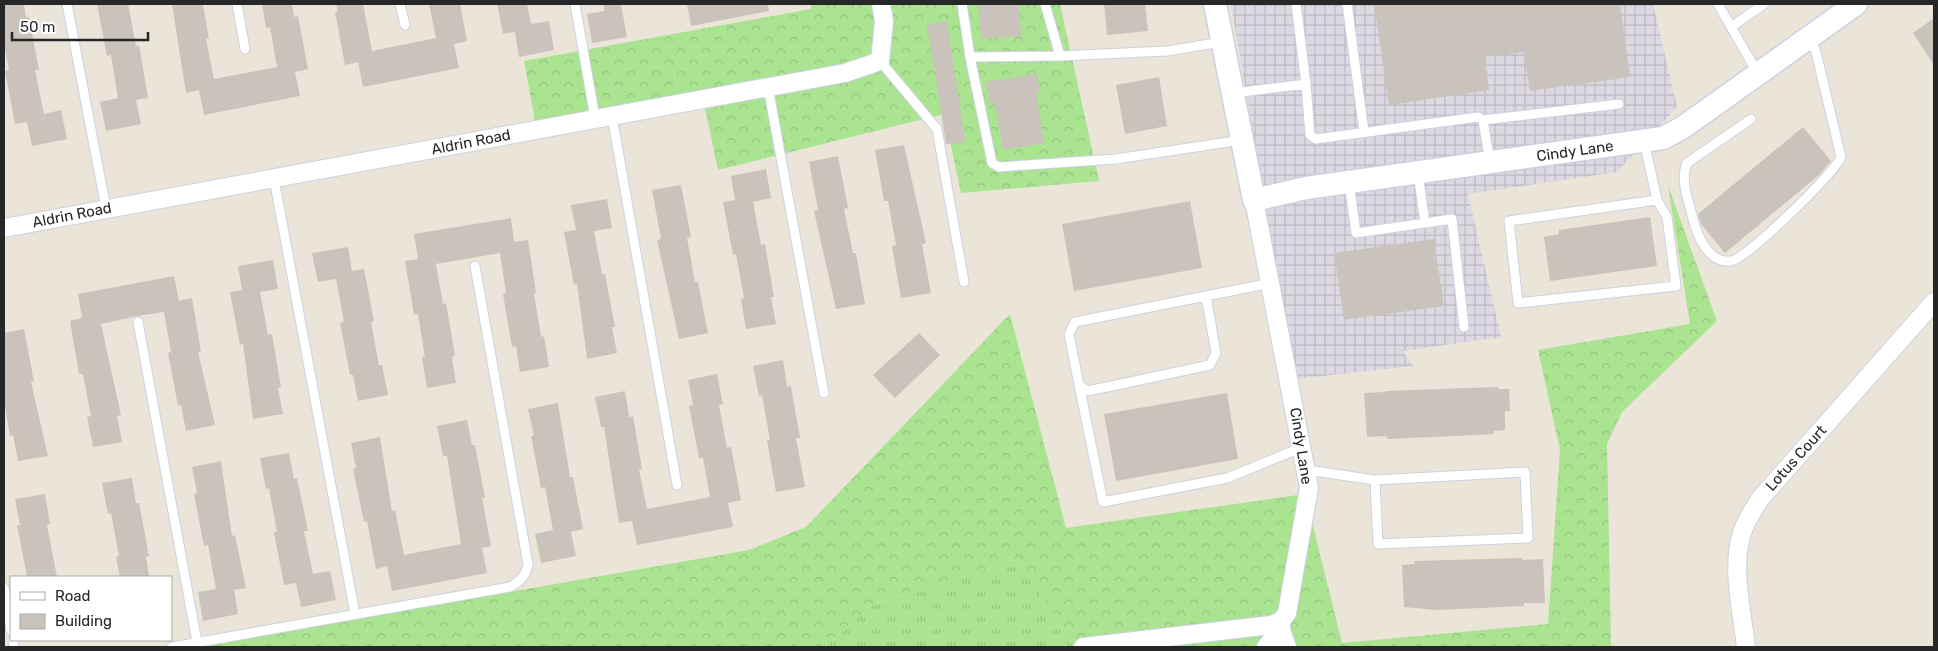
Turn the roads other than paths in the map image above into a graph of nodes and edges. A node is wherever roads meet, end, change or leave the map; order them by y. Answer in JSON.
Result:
{"nodes":[{"id":1,"x":68,"y":4,"type":"edge"},
{"id":2,"x":237,"y":4,"type":"edge"},
{"id":3,"x":400,"y":4,"type":"edge"},
{"id":4,"x":575,"y":4,"type":"edge"},
{"id":5,"x":881,"y":4,"type":"edge"},
{"id":6,"x":962,"y":4,"type":"edge"},
{"id":7,"x":1045,"y":4,"type":"edge"},
{"id":8,"x":1215,"y":4,"type":"edge"},
{"id":9,"x":1296,"y":4,"type":"edge"},
{"id":10,"x":1347,"y":4,"type":"edge"},
{"id":11,"x":1718,"y":4,"type":"edge"},
{"id":12,"x":1764,"y":4,"type":"edge"},
{"id":13,"x":1856,"y":4,"type":"edge"},
{"id":14,"x":405,"y":25,"type":"dead end"},
{"id":15,"x":1731,"y":27,"type":"junction"},
{"id":16,"x":1810,"y":37,"type":"junction"},
{"id":17,"x":1223,"y":42,"type":"junction"},
{"id":18,"x":245,"y":49,"type":"dead end"},
{"id":19,"x":1060,"y":56,"type":"junction"},
{"id":20,"x":970,"y":57,"type":"junction"},
{"id":21,"x":880,"y":61,"type":"junction"},
{"id":22,"x":1758,"y":74,"type":"junction"},
{"id":23,"x":1306,"y":84,"type":"junction"},
{"id":24,"x":768,"y":87,"type":"junction"},
{"id":25,"x":1233,"y":94,"type":"junction"},
{"id":26,"x":1620,"y":104,"type":"dead end"},
{"id":27,"x":604,"y":117,"type":"junction"},
{"id":28,"x":1751,"y":119,"type":"dead end"},
{"id":29,"x":1483,"y":120,"type":"junction"},
{"id":30,"x":1364,"y":132,"type":"junction"},
{"id":31,"x":1242,"y":140,"type":"junction"},
{"id":32,"x":1644,"y":141,"type":"junction"},
{"id":33,"x":1490,"y":163,"type":"junction"},
{"id":34,"x":1418,"y":173,"type":"junction"},
{"id":35,"x":274,"y":179,"type":"junction"},
{"id":36,"x":1349,"y":183,"type":"junction"},
{"id":37,"x":1254,"y":200,"type":"junction"},
{"id":38,"x":1656,"y":200,"type":"junction"},
{"id":39,"x":106,"y":208,"type":"junction"},
{"id":40,"x":1425,"y":223,"type":"junction"},
{"id":41,"x":4,"y":228,"type":"edge"},
{"id":42,"x":475,"y":266,"type":"dead end"},
{"id":43,"x":964,"y":282,"type":"dead end"},
{"id":44,"x":1271,"y":283,"type":"junction"},
{"id":45,"x":1206,"y":296,"type":"junction"},
{"id":46,"x":1934,"y":302,"type":"edge"},
{"id":47,"x":138,"y":322,"type":"dead end"},
{"id":48,"x":1464,"y":327,"type":"dead end"},
{"id":49,"x":1079,"y":385,"type":"junction"},
{"id":50,"x":824,"y":393,"type":"dead end"},
{"id":51,"x":1303,"y":447,"type":"junction"},
{"id":52,"x":1307,"y":470,"type":"junction"},
{"id":53,"x":1375,"y":480,"type":"junction"},
{"id":54,"x":677,"y":485,"type":"dead end"},
{"id":55,"x":4,"y":588,"type":"edge"},
{"id":56,"x":355,"y":614,"type":"junction"},
{"id":57,"x":10,"y":624,"type":"edge"},
{"id":58,"x":1278,"y":625,"type":"junction"},
{"id":59,"x":197,"y":642,"type":"junction"},
{"id":60,"x":172,"y":647,"type":"edge"},
{"id":61,"x":1083,"y":647,"type":"edge"},
{"id":62,"x":1266,"y":647,"type":"edge"},
{"id":63,"x":1287,"y":647,"type":"edge"},
{"id":64,"x":1746,"y":647,"type":"edge"}],
"edges":[{"from":1,"to":39,"type":"lane"},
{"from":2,"to":18,"type":"lane"},
{"from":3,"to":14,"type":"lane"},
{"from":4,"to":27,"type":"lane"},
{"from":5,"to":21,"type":"street"},
{"from":6,"to":20,"type":"lane"},
{"from":7,"to":19,"type":"lane"},
{"from":8,"to":17,"type":"street","name":"Cindy Lane"},
{"from":9,"to":23,"type":"lane"},
{"from":10,"to":30,"type":"lane"},
{"from":11,"to":15,"type":"lane"},
{"from":12,"to":15,"type":"lane"},
{"from":13,"to":16,"type":"street","name":"Cindy Lane"},
{"from":15,"to":22,"type":"lane"},
{"from":16,"to":22,"type":"street","name":"Cindy Lane"},
{"from":16,"to":28,"type":"lane"},
{"from":17,"to":19,"type":"lane"},
{"from":17,"to":25,"type":"street","name":"Cindy Lane"},
{"from":19,"to":20,"type":"lane"},
{"from":20,"to":31,"type":"lane"},
{"from":21,"to":24,"type":"street","name":"Aldrin Road"},
{"from":21,"to":43,"type":"lane"},
{"from":22,"to":32,"type":"street","name":"Cindy Lane"},
{"from":23,"to":25,"type":"lane"},
{"from":23,"to":30,"type":"lane"},
{"from":24,"to":27,"type":"street","name":"Aldrin Road"},
{"from":24,"to":50,"type":"lane"},
{"from":25,"to":31,"type":"street","name":"Cindy Lane"},
{"from":26,"to":29,"type":"lane"},
{"from":27,"to":35,"type":"street","name":"Aldrin Road"},
{"from":27,"to":54,"type":"lane"},
{"from":29,"to":30,"type":"lane"},
{"from":29,"to":33,"type":"lane"},
{"from":31,"to":37,"type":"street","name":"Cindy Lane"},
{"from":32,"to":33,"type":"street","name":"Cindy Lane"},
{"from":32,"to":38,"type":"lane"},
{"from":33,"to":34,"type":"street","name":"Cindy Lane"},
{"from":34,"to":36,"type":"street","name":"Cindy Lane"},
{"from":34,"to":40,"type":"lane"},
{"from":35,"to":39,"type":"street","name":"Aldrin Road"},
{"from":35,"to":56,"type":"lane"},
{"from":36,"to":37,"type":"street","name":"Cindy Lane"},
{"from":36,"to":40,"type":"lane"},
{"from":37,"to":44,"type":"street","name":"Cindy Lane"},
{"from":38,"to":38,"type":"lane"},
{"from":39,"to":41,"type":"street","name":"Aldrin Road"},
{"from":40,"to":48,"type":"lane"},
{"from":42,"to":56,"type":"lane"},
{"from":44,"to":45,"type":"lane"},
{"from":44,"to":51,"type":"street","name":"Cindy Lane"},
{"from":45,"to":49,"type":"lane"},
{"from":45,"to":49,"type":"lane"},
{"from":46,"to":64,"type":"street","name":"Lotus Court"},
{"from":47,"to":59,"type":"lane"},
{"from":49,"to":51,"type":"lane"},
{"from":51,"to":52,"type":"street","name":"Cindy Lane"},
{"from":52,"to":53,"type":"lane"},
{"from":52,"to":58,"type":"street","name":"Cindy Lane"},
{"from":53,"to":53,"type":"lane"},
{"from":55,"to":57,"type":"lane"},
{"from":56,"to":59,"type":"lane"},
{"from":58,"to":61,"type":"street"},
{"from":58,"to":62,"type":"street"},
{"from":58,"to":63,"type":"street"},
{"from":59,"to":60,"type":"lane"}]}
